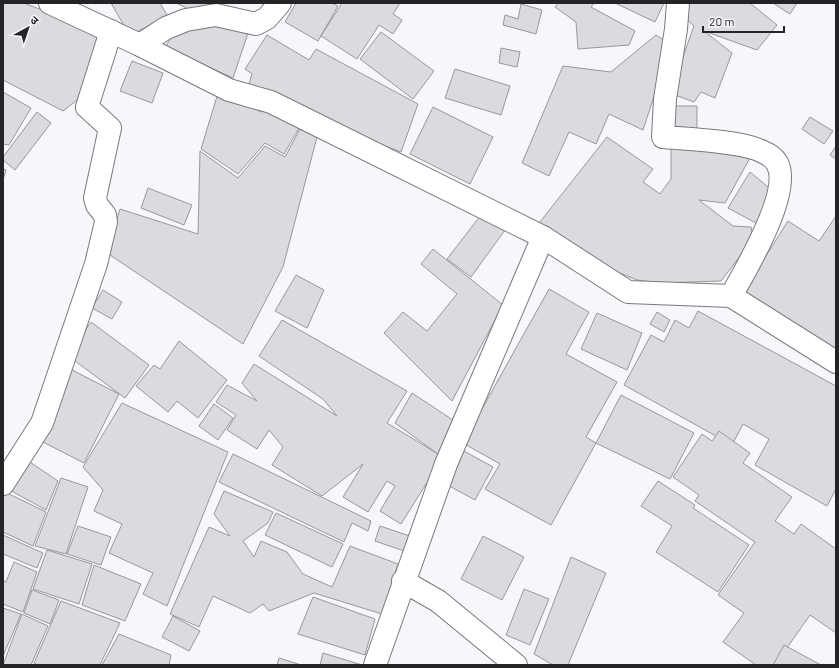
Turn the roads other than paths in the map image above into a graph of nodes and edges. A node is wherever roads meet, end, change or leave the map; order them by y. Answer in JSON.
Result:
{"nodes":[{"id":1,"x":50,"y":3,"type":"edge"},
{"id":2,"x":280,"y":3,"type":"edge"},
{"id":3,"x":678,"y":3,"type":"edge"},
{"id":4,"x":111,"y":32,"type":"junction"},
{"id":5,"x":140,"y":45,"type":"junction"},
{"id":6,"x":543,"y":237,"type":"junction"},
{"id":7,"x":731,"y":296,"type":"junction"},
{"id":8,"x":836,"y":362,"type":"edge"},
{"id":9,"x":3,"y":484,"type":"edge"},
{"id":10,"x":403,"y":582,"type":"junction"},
{"id":11,"x":374,"y":665,"type":"edge"},
{"id":12,"x":516,"y":665,"type":"edge"}],
"edges":[{"from":1,"to":4,"type":"street"},
{"from":2,"to":5,"type":"street"},
{"from":3,"to":7,"type":"street"},
{"from":4,"to":5,"type":"street"},
{"from":4,"to":9,"type":"street"},
{"from":5,"to":6,"type":"street"},
{"from":6,"to":7,"type":"street"},
{"from":6,"to":10,"type":"street"},
{"from":7,"to":8,"type":"street"},
{"from":10,"to":11,"type":"street"},
{"from":10,"to":12,"type":"street"}]}
